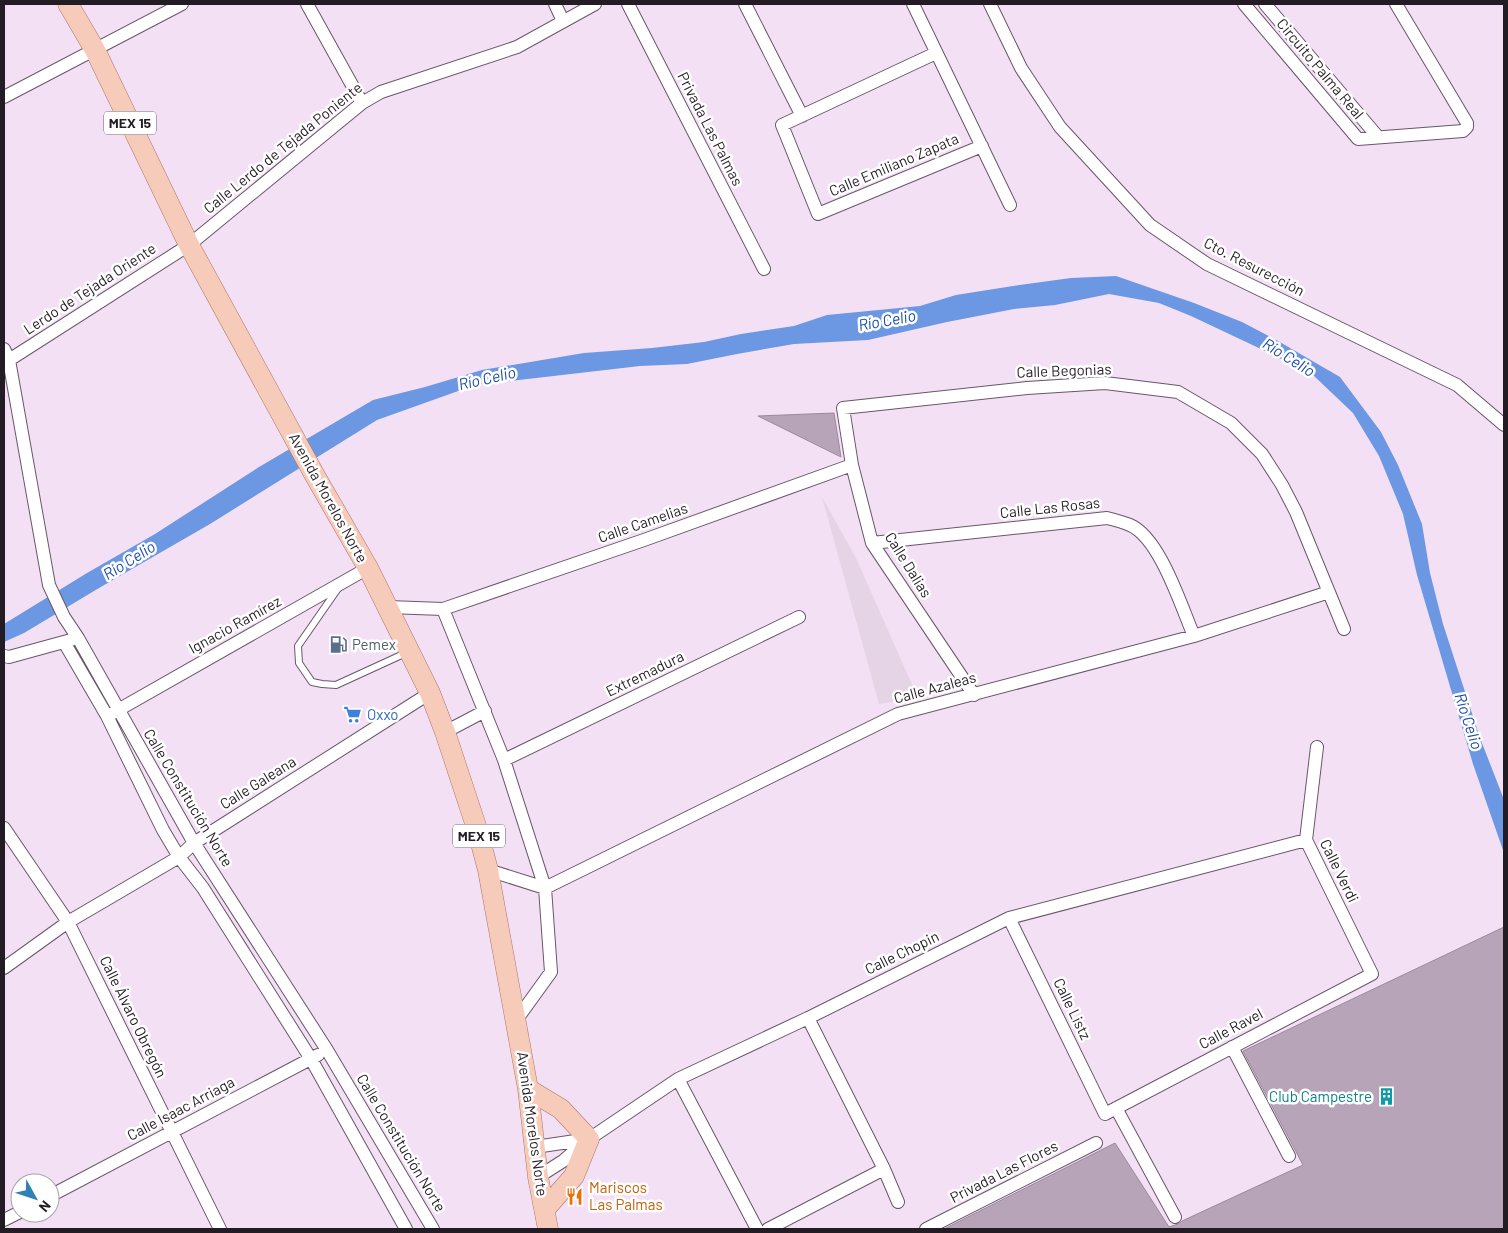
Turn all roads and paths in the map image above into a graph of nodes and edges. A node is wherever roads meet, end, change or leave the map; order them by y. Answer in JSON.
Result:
{"nodes":[{"id":1,"x":68,"y":4,"type":"edge"},
{"id":2,"x":182,"y":4,"type":"edge"},
{"id":3,"x":307,"y":4,"type":"edge"},
{"id":4,"x":554,"y":4,"type":"edge"},
{"id":5,"x":595,"y":4,"type":"edge"},
{"id":6,"x":628,"y":4,"type":"edge"},
{"id":7,"x":745,"y":4,"type":"edge"},
{"id":8,"x":913,"y":4,"type":"edge"},
{"id":9,"x":990,"y":4,"type":"edge"},
{"id":10,"x":1244,"y":4,"type":"edge"},
{"id":11,"x":1265,"y":4,"type":"edge"},
{"id":12,"x":1396,"y":4,"type":"edge"},
{"id":13,"x":563,"y":21,"type":"junction"},
{"id":14,"x":95,"y":50,"type":"junction"},
{"id":15,"x":936,"y":53,"type":"junction"},
{"id":16,"x":4,"y":98,"type":"edge"},
{"id":17,"x":362,"y":103,"type":"junction"},
{"id":18,"x":802,"y":116,"type":"junction"},
{"id":19,"x":1378,"y":137,"type":"junction"},
{"id":20,"x":982,"y":146,"type":"junction"},
{"id":21,"x":1010,"y":205,"type":"dead end"},
{"id":22,"x":189,"y":245,"type":"junction"},
{"id":23,"x":764,"y":269,"type":"dead end"},
{"id":24,"x":6,"y":354,"type":"edge"},
{"id":25,"x":844,"y":408,"type":"joint"},
{"id":26,"x":1504,"y":425,"type":"edge"},
{"id":27,"x":852,"y":465,"type":"junction"},
{"id":28,"x":872,"y":543,"type":"junction"},
{"id":29,"x":368,"y":568,"type":"junction"},
{"id":30,"x":341,"y":584,"type":"junction"},
{"id":31,"x":1329,"y":592,"type":"junction"},
{"id":32,"x":388,"y":607,"type":"junction"},
{"id":33,"x":443,"y":609,"type":"junction"},
{"id":34,"x":799,"y":617,"type":"dead end"},
{"id":35,"x":1344,"y":629,"type":"dead end"},
{"id":36,"x":1194,"y":636,"type":"junction"},
{"id":37,"x":78,"y":638,"type":"junction"},
{"id":38,"x":64,"y":642,"type":"junction"},
{"id":39,"x":410,"y":651,"type":"junction"},
{"id":40,"x":4,"y":656,"type":"edge"},
{"id":41,"x":430,"y":693,"type":"junction"},
{"id":42,"x":974,"y":694,"type":"junction"},
{"id":43,"x":485,"y":711,"type":"junction"},
{"id":44,"x":112,"y":713,"type":"junction"},
{"id":45,"x":445,"y":732,"type":"junction"},
{"id":46,"x":1317,"y":748,"type":"dead end"},
{"id":47,"x":504,"y":760,"type":"junction"},
{"id":48,"x":4,"y":828,"type":"edge"},
{"id":49,"x":1306,"y":840,"type":"junction"},
{"id":50,"x":194,"y":843,"type":"junction"},
{"id":51,"x":178,"y":857,"type":"junction"},
{"id":52,"x":488,"y":870,"type":"junction"},
{"id":53,"x":545,"y":888,"type":"junction"},
{"id":54,"x":1009,"y":918,"type":"junction"},
{"id":55,"x":68,"y":922,"type":"junction"},
{"id":56,"x":4,"y":968,"type":"edge"},
{"id":57,"x":1372,"y":974,"type":"joint"},
{"id":58,"x":808,"y":1018,"type":"junction"},
{"id":59,"x":517,"y":1019,"type":"junction"},
{"id":60,"x":1232,"y":1047,"type":"junction"},
{"id":61,"x":327,"y":1050,"type":"junction"},
{"id":62,"x":311,"y":1059,"type":"junction"},
{"id":63,"x":678,"y":1079,"type":"junction"},
{"id":64,"x":528,"y":1089,"type":"junction"},
{"id":65,"x":1110,"y":1111,"type":"junction"},
{"id":66,"x":172,"y":1132,"type":"junction"},
{"id":67,"x":588,"y":1139,"type":"junction"},
{"id":68,"x":1096,"y":1143,"type":"dead end"},
{"id":69,"x":535,"y":1147,"type":"junction"},
{"id":70,"x":1289,"y":1156,"type":"dead end"},
{"id":71,"x":884,"y":1169,"type":"junction"},
{"id":72,"x":538,"y":1177,"type":"junction"},
{"id":73,"x":60,"y":1191,"type":"edge"},
{"id":74,"x":898,"y":1202,"type":"dead end"},
{"id":75,"x":545,"y":1209,"type":"junction"},
{"id":76,"x":1176,"y":1217,"type":"dead end"},
{"id":77,"x":220,"y":1229,"type":"edge"},
{"id":78,"x":406,"y":1229,"type":"edge"},
{"id":79,"x":433,"y":1229,"type":"edge"},
{"id":80,"x":548,"y":1229,"type":"edge"},
{"id":81,"x":757,"y":1229,"type":"edge"},
{"id":82,"x":768,"y":1229,"type":"edge"},
{"id":83,"x":926,"y":1229,"type":"edge"}],
"edges":[{"from":1,"to":14,"type":"main road","name":"Avenida Morelos Norte","number":"MEX 15"},
{"from":2,"to":14,"type":"street"},
{"from":3,"to":17,"type":"street"},
{"from":4,"to":13,"type":"street"},
{"from":5,"to":13,"type":"street","name":"Calle Lerdo de Tejada Poniente"},
{"from":6,"to":23,"type":"street","name":"Privada Las Palmas"},
{"from":7,"to":18,"type":"street"},
{"from":8,"to":15,"type":"street"},
{"from":9,"to":26,"type":"street","name":"Cto. Resurección"},
{"from":10,"to":19,"type":"street","name":"Circuito Palma Real"},
{"from":11,"to":19,"type":"street","name":"Circuito Palma Real"},
{"from":12,"to":19,"type":"street","name":"Circuito Palma Real"},
{"from":13,"to":17,"type":"street","name":"Calle Lerdo de Tejada Poniente"},
{"from":14,"to":16,"type":"street"},
{"from":14,"to":22,"type":"main road","name":"Avenida Morelos Norte","number":"MEX 15"},
{"from":15,"to":18,"type":"street"},
{"from":15,"to":20,"type":"street"},
{"from":17,"to":22,"type":"street","name":"Calle Lerdo de Tejada Poniente"},
{"from":18,"to":20,"type":"street","name":"Calle Emiliano Zapata"},
{"from":20,"to":21,"type":"street"},
{"from":22,"to":24,"type":"street","name":"Lerdo de Tejada Oriente"},
{"from":22,"to":29,"type":"main road","name":"Avenida Morelos Norte","number":"MEX 15"},
{"from":24,"to":37,"type":"street","name":"Calle Constitución Norte"},
{"from":25,"to":27,"type":"street","name":"Calle Dalias"},
{"from":25,"to":31,"type":"street","name":"Calle Begonias"},
{"from":27,"to":28,"type":"street","name":"Calle Dalias"},
{"from":27,"to":33,"type":"street","name":"Calle Camelias"},
{"from":28,"to":36,"type":"street","name":"Calle Las Rosas"},
{"from":28,"to":42,"type":"street","name":"Calle Dalias"},
{"from":29,"to":30,"type":"street","name":"Ignacio Ramírez"},
{"from":29,"to":32,"type":"main road","name":"Avenida Morelos Norte","number":"MEX 15"},
{"from":30,"to":39,"type":"lane"},
{"from":30,"to":44,"type":"street","name":"Ignacio Ramírez"},
{"from":31,"to":35,"type":"street","name":"Calle Begonias"},
{"from":31,"to":36,"type":"street","name":"Calle Azaleas"},
{"from":32,"to":33,"type":"street"},
{"from":32,"to":39,"type":"main road","name":"Avenida Morelos Norte","number":"MEX 15"},
{"from":33,"to":43,"type":"street"},
{"from":34,"to":47,"type":"street","name":"Extremadura"},
{"from":36,"to":42,"type":"street","name":"Calle Azaleas"},
{"from":37,"to":38,"type":"street"},
{"from":37,"to":44,"type":"street","name":"Calle Constitución Norte"},
{"from":38,"to":40,"type":"street"},
{"from":38,"to":44,"type":"street","name":"Calle Constitución Norte"},
{"from":39,"to":41,"type":"main road","name":"Avenida Morelos Norte","number":"MEX 15"},
{"from":41,"to":45,"type":"main road","name":"Avenida Morelos Norte","number":"MEX 15"},
{"from":41,"to":50,"type":"street","name":"Calle Galeana"},
{"from":42,"to":53,"type":"street","name":"Calle Azaleas"},
{"from":43,"to":45,"type":"street"},
{"from":43,"to":47,"type":"street"},
{"from":44,"to":50,"type":"street","name":"Calle Constitución Norte"},
{"from":44,"to":51,"type":"street","name":"Calle Constitución Norte"},
{"from":45,"to":52,"type":"main road","name":"Avenida Morelos Norte","number":"MEX 15"},
{"from":46,"to":49,"type":"street","name":"Calle Verdi"},
{"from":47,"to":53,"type":"street"},
{"from":48,"to":55,"type":"street","name":"Calle Álvaro Obregón"},
{"from":49,"to":54,"type":"street","name":"Calle Chopin"},
{"from":49,"to":57,"type":"street","name":"Calle Verdi"},
{"from":50,"to":51,"type":"street","name":"Calle Galeana"},
{"from":50,"to":61,"type":"street","name":"Calle Constitución Norte"},
{"from":51,"to":55,"type":"street","name":"Calle Galeana"},
{"from":51,"to":62,"type":"street","name":"Calle Constitución Norte"},
{"from":52,"to":53,"type":"street"},
{"from":52,"to":59,"type":"main road","name":"Avenida Morelos Norte","number":"MEX 15"},
{"from":53,"to":59,"type":"street"},
{"from":54,"to":58,"type":"street","name":"Calle Chopin"},
{"from":54,"to":65,"type":"street","name":"Calle Listz"},
{"from":55,"to":56,"type":"street","name":"Calle Galeana"},
{"from":55,"to":66,"type":"street","name":"Calle Álvaro Obregón"},
{"from":57,"to":60,"type":"street","name":"Calle Ravel"},
{"from":58,"to":63,"type":"street","name":"Calle Chopin"},
{"from":58,"to":71,"type":"street"},
{"from":59,"to":64,"type":"main road","name":"Avenida Morelos Norte","number":"MEX 15"},
{"from":60,"to":65,"type":"street","name":"Calle Ravel"},
{"from":60,"to":70,"type":"street"},
{"from":61,"to":62,"type":"street","name":"Calle Isaac Arriaga"},
{"from":61,"to":79,"type":"street","name":"Calle Constitución Norte"},
{"from":62,"to":66,"type":"street","name":"Calle Isaac Arriaga"},
{"from":62,"to":78,"type":"street","name":"Calle Constitución Norte"},
{"from":63,"to":67,"type":"street","name":"Calle Chopin"},
{"from":63,"to":81,"type":"street"},
{"from":64,"to":67,"type":"main road"},
{"from":64,"to":69,"type":"main road","name":"Avenida Morelos Norte","number":"MEX 15"},
{"from":65,"to":76,"type":"street","name":"Calle Listz"},
{"from":66,"to":73,"type":"street","name":"Calle Isaac Arriaga"},
{"from":66,"to":77,"type":"street","name":"Calle Álvaro Obregón"},
{"from":67,"to":69,"type":"street","name":"Calle Chopin"},
{"from":67,"to":72,"type":"street"},
{"from":67,"to":75,"type":"main road"},
{"from":68,"to":83,"type":"street","name":"Privada Las Flores"},
{"from":69,"to":72,"type":"main road","name":"Avenida Morelos Norte","number":"MEX 15"},
{"from":71,"to":74,"type":"street"},
{"from":71,"to":82,"type":"street"},
{"from":72,"to":75,"type":"main road","name":"Avenida Morelos Norte","number":"MEX 15"},
{"from":75,"to":80,"type":"main road","name":"Avenida Morelos Norte","number":"MEX 15"}]}
